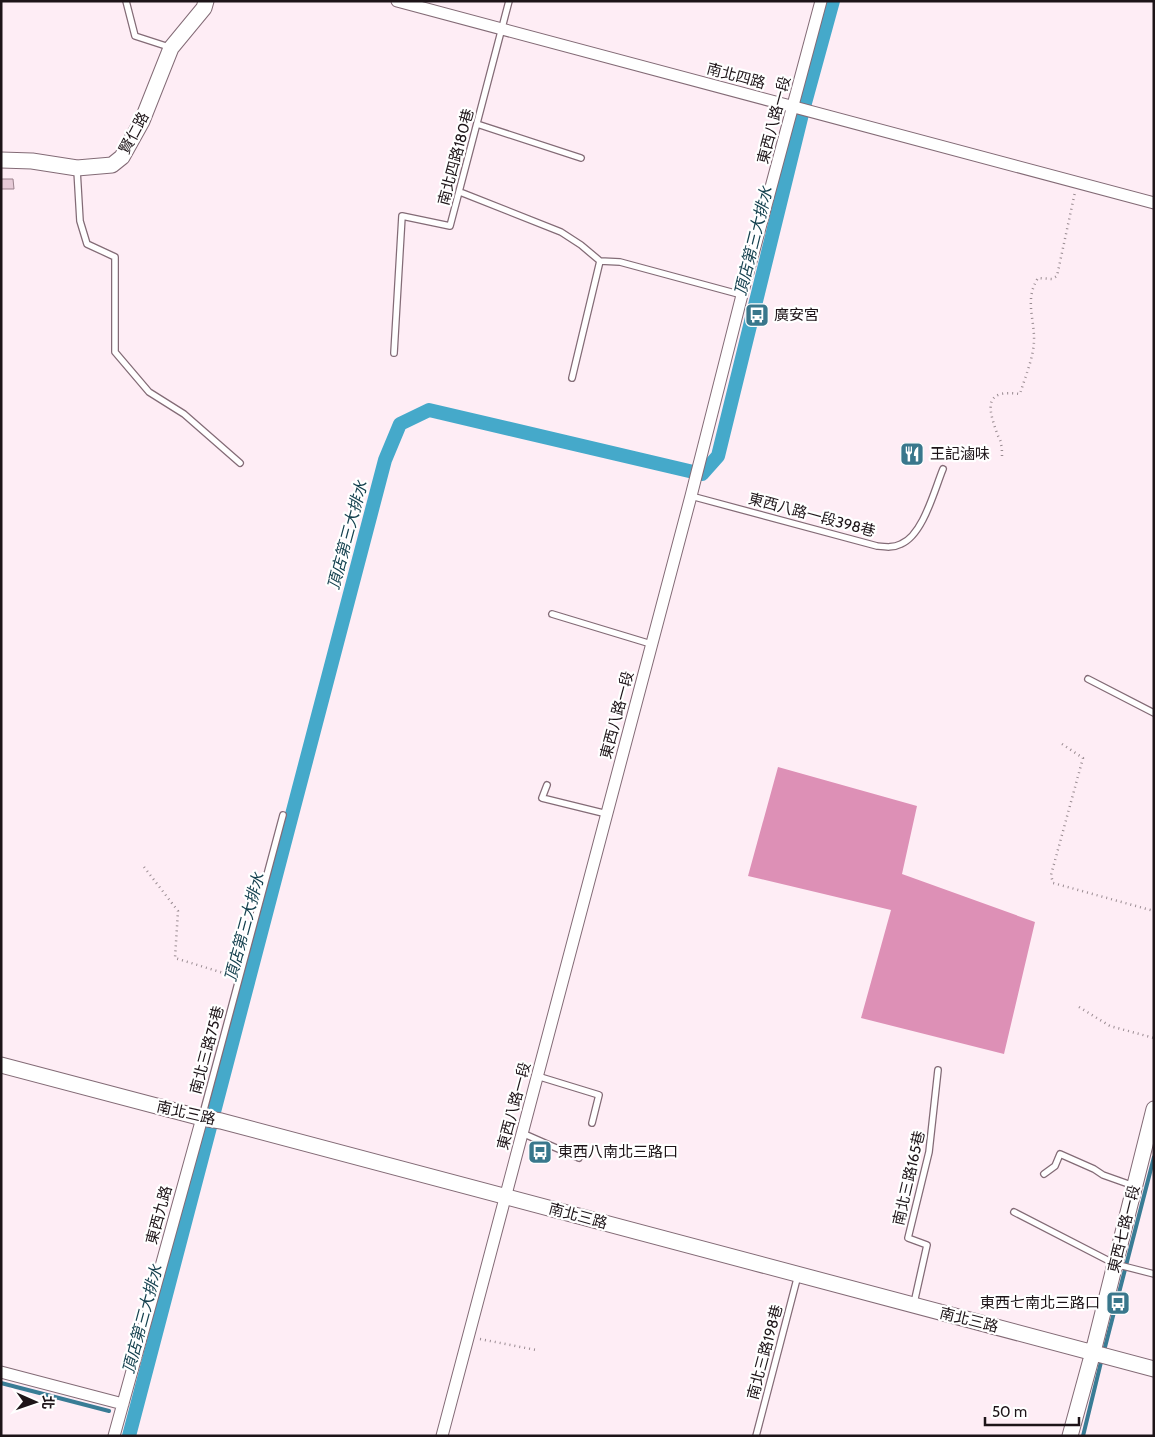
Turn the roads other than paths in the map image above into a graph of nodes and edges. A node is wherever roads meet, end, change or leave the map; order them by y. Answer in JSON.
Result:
{"nodes":[{"id":1,"x":126,"y":1,"type":"edge"},
{"id":2,"x":206,"y":1,"type":"edge"},
{"id":3,"x":397,"y":1,"type":"edge"},
{"id":4,"x":509,"y":1,"type":"edge"},
{"id":5,"x":821,"y":1,"type":"edge"},
{"id":6,"x":502,"y":29,"type":"junction"},
{"id":7,"x":171,"y":48,"type":"junction"},
{"id":8,"x":793,"y":106,"type":"junction"},
{"id":9,"x":477,"y":124,"type":"junction"},
{"id":10,"x":581,"y":158,"type":"dead end"},
{"id":11,"x":1,"y":160,"type":"edge"},
{"id":12,"x":77,"y":168,"type":"junction"},
{"id":13,"x":460,"y":192,"type":"junction"},
{"id":14,"x":1154,"y":203,"type":"edge"},
{"id":15,"x":600,"y":262,"type":"junction"},
{"id":16,"x":742,"y":296,"type":"junction"},
{"id":17,"x":394,"y":353,"type":"dead end"},
{"id":18,"x":572,"y":378,"type":"dead end"},
{"id":19,"x":240,"y":463,"type":"dead end"},
{"id":20,"x":943,"y":469,"type":"dead end"},
{"id":21,"x":691,"y":496,"type":"junction"},
{"id":22,"x":552,"y":614,"type":"dead end"},
{"id":23,"x":652,"y":644,"type":"junction"},
{"id":24,"x":1088,"y":679,"type":"dead end"},
{"id":25,"x":1154,"y":713,"type":"edge"},
{"id":26,"x":547,"y":785,"type":"dead end"},
{"id":27,"x":607,"y":814,"type":"junction"},
{"id":28,"x":282,"y":815,"type":"dead end"},
{"id":29,"x":1,"y":1065,"type":"edge"},
{"id":30,"x":938,"y":1070,"type":"dead end"},
{"id":31,"x":537,"y":1076,"type":"junction"},
{"id":32,"x":1154,"y":1109,"type":"edge"},
{"id":33,"x":202,"y":1118,"type":"junction"},
{"id":34,"x":592,"y":1123,"type":"dead end"},
{"id":35,"x":522,"y":1133,"type":"junction"},
{"id":36,"x":1151,"y":1133,"type":"edge"},
{"id":37,"x":579,"y":1158,"type":"dead end"},
{"id":38,"x":1044,"y":1174,"type":"dead end"},
{"id":39,"x":1134,"y":1186,"type":"junction"},
{"id":40,"x":506,"y":1196,"type":"junction"},
{"id":41,"x":1014,"y":1212,"type":"dead end"},
{"id":42,"x":1115,"y":1264,"type":"junction"},
{"id":43,"x":1154,"y":1274,"type":"edge"},
{"id":44,"x":798,"y":1276,"type":"junction"},
{"id":45,"x":913,"y":1306,"type":"junction"},
{"id":46,"x":1092,"y":1352,"type":"junction"},
{"id":47,"x":1154,"y":1369,"type":"edge"},
{"id":48,"x":1,"y":1372,"type":"edge"},
{"id":49,"x":123,"y":1404,"type":"junction"},
{"id":50,"x":114,"y":1436,"type":"edge"},
{"id":51,"x":442,"y":1436,"type":"edge"},
{"id":52,"x":756,"y":1436,"type":"edge"},
{"id":53,"x":1070,"y":1436,"type":"edge"}],
"edges":[{"from":1,"to":7,"type":"lane"},
{"from":2,"to":7,"type":"street","name":"賢仁路"},
{"from":3,"to":6,"type":"street","name":"南北四路"},
{"from":4,"to":6,"type":"lane","name":"南北四路180巷"},
{"from":5,"to":8,"type":"street","name":"東西八路一段"},
{"from":6,"to":8,"type":"street","name":"南北四路"},
{"from":6,"to":9,"type":"lane","name":"南北四路180巷"},
{"from":7,"to":12,"type":"street","name":"賢仁路"},
{"from":8,"to":14,"type":"street","name":"南北四路"},
{"from":8,"to":16,"type":"street","name":"東西八路一段"},
{"from":9,"to":10,"type":"lane"},
{"from":9,"to":13,"type":"lane","name":"南北四路180巷"},
{"from":11,"to":12,"type":"street","name":"賢仁路"},
{"from":12,"to":19,"type":"lane"},
{"from":13,"to":15,"type":"lane"},
{"from":13,"to":17,"type":"lane","name":"南北四路180巷"},
{"from":15,"to":16,"type":"lane"},
{"from":15,"to":18,"type":"lane"},
{"from":16,"to":21,"type":"street","name":"東西八路一段"},
{"from":20,"to":21,"type":"lane","name":"東西八路一段398巷"},
{"from":21,"to":23,"type":"street","name":"東西八路一段"},
{"from":22,"to":23,"type":"lane"},
{"from":23,"to":27,"type":"street","name":"東西八路一段"},
{"from":24,"to":25,"type":"lane"},
{"from":26,"to":27,"type":"lane"},
{"from":27,"to":31,"type":"street","name":"東西八路一段"},
{"from":28,"to":33,"type":"lane","name":"南北三路75巷"},
{"from":29,"to":33,"type":"street","name":"南北三路"},
{"from":30,"to":45,"type":"lane","name":"南北三路165巷"},
{"from":31,"to":34,"type":"lane"},
{"from":31,"to":35,"type":"street","name":"東西八路一段"},
{"from":32,"to":36,"type":"street","name":"東西七路一段"},
{"from":33,"to":40,"type":"street","name":"南北三路"},
{"from":33,"to":49,"type":"street","name":"東西九路"},
{"from":35,"to":37,"type":"lane"},
{"from":35,"to":40,"type":"street","name":"東西八路一段"},
{"from":36,"to":39,"type":"street","name":"東西七路一段"},
{"from":38,"to":39,"type":"lane"},
{"from":39,"to":42,"type":"street","name":"東西七路一段"},
{"from":40,"to":44,"type":"street","name":"南北三路"},
{"from":40,"to":51,"type":"street","name":"東西八路一段"},
{"from":41,"to":42,"type":"lane"},
{"from":42,"to":43,"type":"lane"},
{"from":42,"to":46,"type":"street","name":"東西七路一段"},
{"from":44,"to":45,"type":"street","name":"南北三路"},
{"from":44,"to":52,"type":"lane","name":"南北三路198巷"},
{"from":45,"to":46,"type":"street","name":"南北三路"},
{"from":46,"to":47,"type":"street","name":"南北三路"},
{"from":46,"to":53,"type":"street","name":"東西七路一段"},
{"from":48,"to":49,"type":"street"},
{"from":49,"to":50,"type":"street","name":"東西九路"}]}
